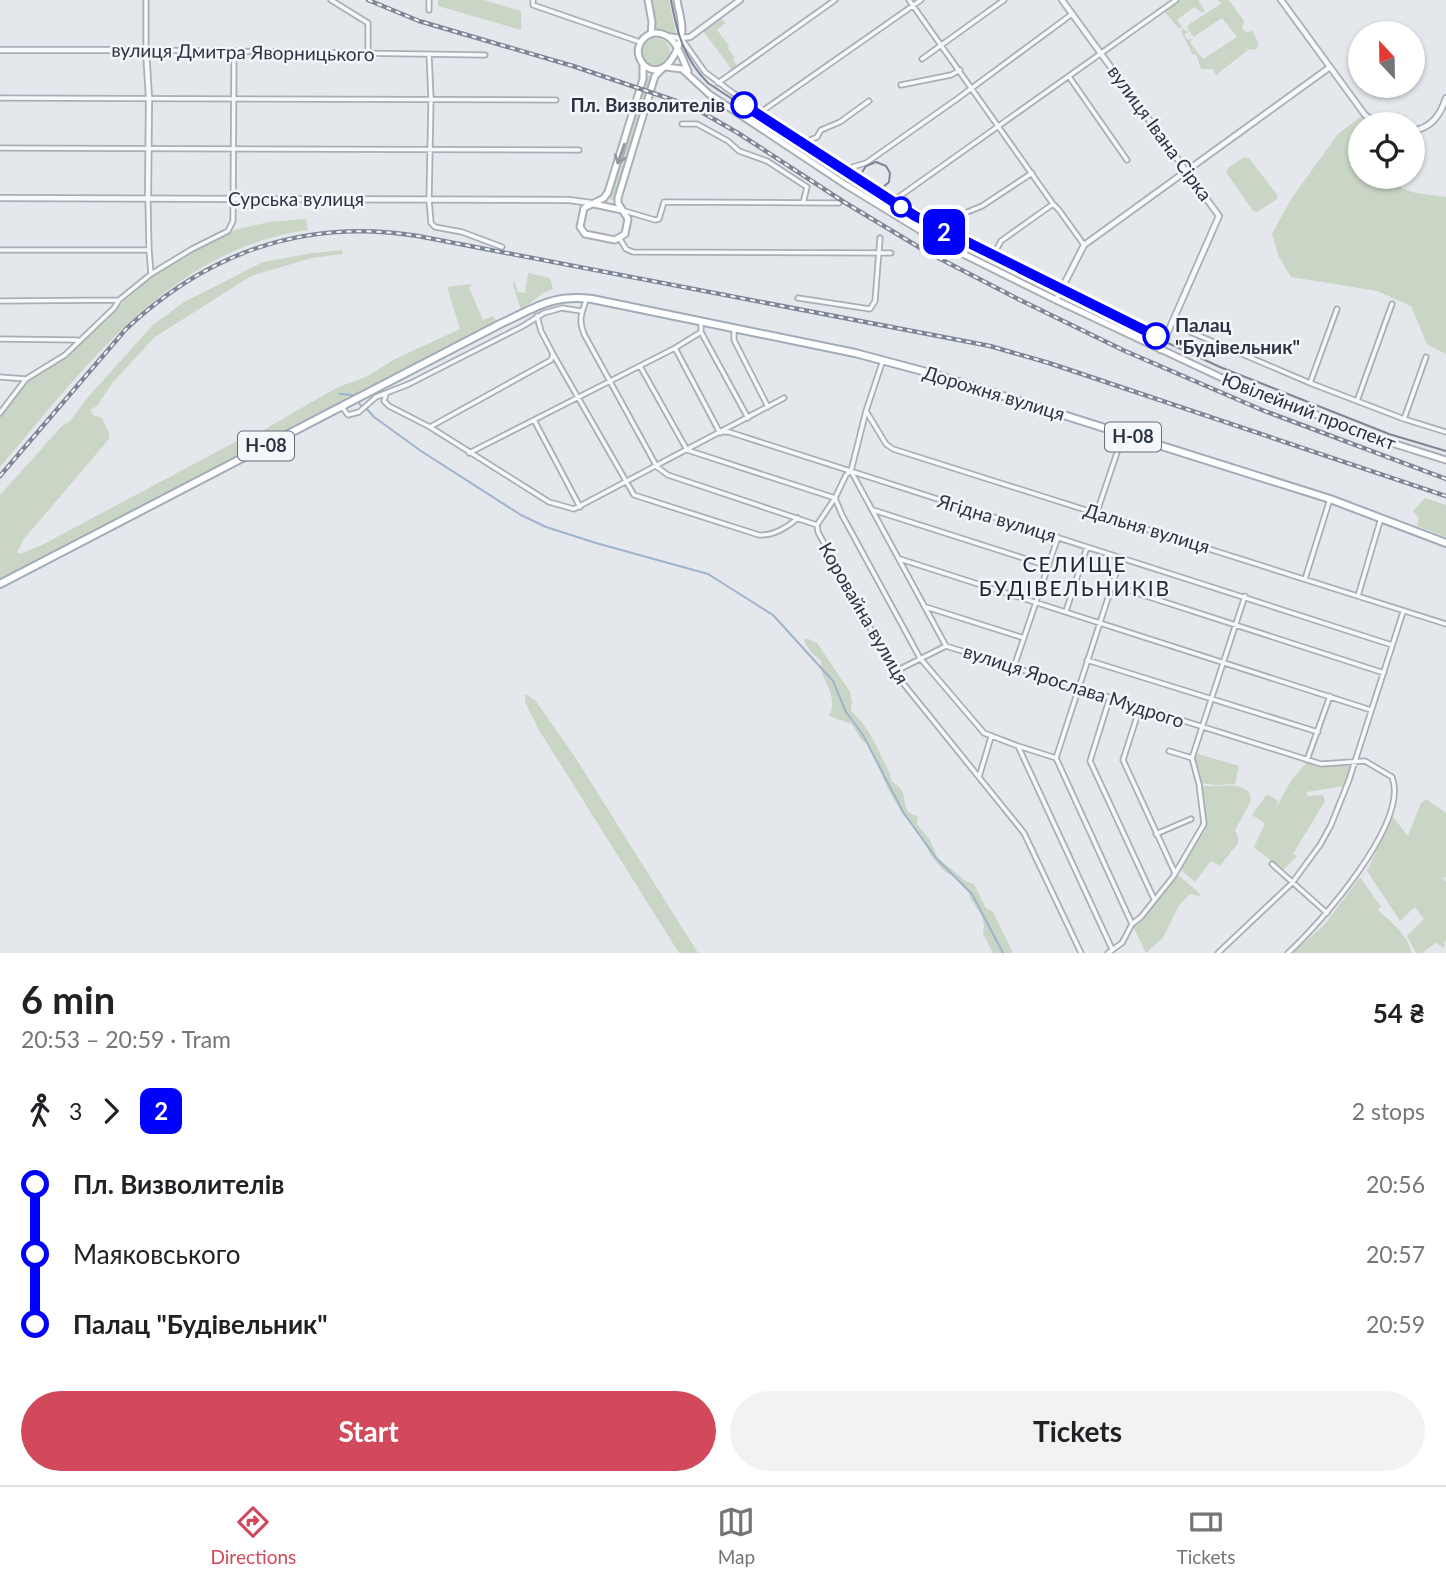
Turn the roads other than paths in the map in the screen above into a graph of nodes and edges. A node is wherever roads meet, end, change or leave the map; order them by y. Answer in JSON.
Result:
{"nodes":[{"id":1,"x":146,"y":0,"type":"edge"},
{"id":2,"x":331,"y":0,"type":"edge"},
{"id":3,"x":429,"y":0,"type":"edge"},
{"id":4,"x":648,"y":0,"type":"edge"},
{"id":5,"x":677,"y":0,"type":"edge"},
{"id":6,"x":740,"y":0,"type":"edge"},
{"id":7,"x":835,"y":0,"type":"edge"},
{"id":8,"x":909,"y":0,"type":"edge"},
{"id":9,"x":921,"y":0,"type":"edge"},
{"id":10,"x":1004,"y":0,"type":"edge"},
{"id":11,"x":1062,"y":0,"type":"edge"},
{"id":12,"x":1176,"y":0,"type":"edge"},
{"id":13,"x":1281,"y":0,"type":"edge"},
{"id":14,"x":533,"y":3,"type":"edge"},
{"id":15,"x":913,"y":6,"type":"junction"},
{"id":16,"x":429,"y":10,"type":"dead end"},
{"id":17,"x":1072,"y":14,"type":"junction"},
{"id":18,"x":651,"y":34,"type":"junction"},
{"id":19,"x":666,"y":36,"type":"junction"},
{"id":20,"x":681,"y":38,"type":"junction"},
{"id":21,"x":640,"y":42,"type":"junction"},
{"id":22,"x":942,"y":45,"type":"junction"},
{"id":23,"x":677,"y":47,"type":"junction"},
{"id":24,"x":0,"y":50,"type":"edge"},
{"id":25,"x":146,"y":50,"type":"junction"},
{"id":26,"x":234,"y":51,"type":"junction"},
{"id":27,"x":368,"y":52,"type":"junction"},
{"id":28,"x":429,"y":54,"type":"junction"},
{"id":29,"x":1103,"y":54,"type":"junction"},
{"id":30,"x":485,"y":55,"type":"dead end"},
{"id":31,"x":674,"y":58,"type":"junction"},
{"id":32,"x":922,"y":59,"type":"dead end"},
{"id":33,"x":643,"y":65,"type":"junction"},
{"id":34,"x":1330,"y":67,"type":"junction"},
{"id":35,"x":664,"y":68,"type":"junction"},
{"id":36,"x":960,"y":70,"type":"junction"},
{"id":37,"x":690,"y":74,"type":"junction"},
{"id":38,"x":1070,"y":78,"type":"junction"},
{"id":39,"x":718,"y":83,"type":"junction"},
{"id":40,"x":901,"y":85,"type":"dead end"},
{"id":41,"x":972,"y":87,"type":"junction"},
{"id":42,"x":0,"y":98,"type":"edge"},
{"id":43,"x":149,"y":98,"type":"junction"},
{"id":44,"x":236,"y":98,"type":"junction"},
{"id":45,"x":1446,"y":98,"type":"edge"},
{"id":46,"x":431,"y":99,"type":"junction"},
{"id":47,"x":556,"y":100,"type":"dead end"},
{"id":48,"x":869,"y":101,"type":"dead end"},
{"id":49,"x":761,"y":112,"type":"junction"},
{"id":50,"x":1363,"y":112,"type":"edge"},
{"id":51,"x":682,"y":124,"type":"dead end"},
{"id":52,"x":1425,"y":126,"type":"edge"},
{"id":53,"x":1000,"y":127,"type":"junction"},
{"id":54,"x":806,"y":142,"type":"junction"},
{"id":55,"x":0,"y":148,"type":"edge"},
{"id":56,"x":234,"y":148,"type":"junction"},
{"id":57,"x":148,"y":149,"type":"junction"},
{"id":58,"x":429,"y":149,"type":"junction"},
{"id":59,"x":579,"y":150,"type":"dead end"},
{"id":60,"x":1127,"y":160,"type":"dead end"},
{"id":61,"x":847,"y":169,"type":"junction"},
{"id":62,"x":1187,"y":170,"type":"junction"},
{"id":63,"x":1032,"y":173,"type":"junction"},
{"id":64,"x":0,"y":198,"type":"edge"},
{"id":65,"x":148,"y":199,"type":"junction"},
{"id":66,"x":233,"y":199,"type":"junction"},
{"id":67,"x":429,"y":200,"type":"junction"},
{"id":68,"x":895,"y":200,"type":"junction"},
{"id":69,"x":617,"y":202,"type":"junction"},
{"id":70,"x":591,"y":203,"type":"junction"},
{"id":71,"x":803,"y":203,"type":"junction"},
{"id":72,"x":839,"y":204,"type":"dead end"},
{"id":73,"x":1053,"y":204,"type":"junction"},
{"id":74,"x":610,"y":206,"type":"junction"},
{"id":75,"x":885,"y":209,"type":"junction"},
{"id":76,"x":624,"y":211,"type":"junction"},
{"id":77,"x":965,"y":213,"type":"dead end"},
{"id":78,"x":880,"y":238,"type":"dead end"},
{"id":79,"x":620,"y":239,"type":"junction"},
{"id":80,"x":1084,"y":245,"type":"junction"},
{"id":81,"x":502,"y":247,"type":"dead end"},
{"id":82,"x":0,"y":250,"type":"edge"},
{"id":83,"x":149,"y":250,"type":"junction"},
{"id":84,"x":891,"y":253,"type":"dead end"},
{"id":85,"x":878,"y":254,"type":"junction"},
{"id":86,"x":151,"y":274,"type":"junction"},
{"id":87,"x":587,"y":298,"type":"junction"},
{"id":88,"x":798,"y":298,"type":"dead end"},
{"id":89,"x":1056,"y":299,"type":"junction"},
{"id":90,"x":119,"y":300,"type":"junction"},
{"id":91,"x":0,"y":301,"type":"edge"},
{"id":92,"x":1392,"y":304,"type":"dead end"},
{"id":93,"x":1337,"y":309,"type":"dead end"},
{"id":94,"x":580,"y":311,"type":"junction"},
{"id":95,"x":537,"y":317,"type":"junction"},
{"id":96,"x":701,"y":321,"type":"junction"},
{"id":97,"x":735,"y":327,"type":"junction"},
{"id":98,"x":1188,"y":331,"type":"dead end"},
{"id":99,"x":701,"y":332,"type":"junction"},
{"id":100,"x":0,"y":339,"type":"edge"},
{"id":101,"x":77,"y":340,"type":"junction"},
{"id":102,"x":675,"y":348,"type":"junction"},
{"id":103,"x":1160,"y":350,"type":"junction"},
{"id":104,"x":553,"y":354,"type":"junction"},
{"id":105,"x":1426,"y":357,"type":"dead end"},
{"id":106,"x":883,"y":359,"type":"junction"},
{"id":107,"x":551,"y":360,"type":"junction"},
{"id":108,"x":558,"y":361,"type":"junction"},
{"id":109,"x":640,"y":366,"type":"junction"},
{"id":110,"x":0,"y":377,"type":"edge"},
{"id":111,"x":26,"y":379,"type":"junction"},
{"id":112,"x":610,"y":382,"type":"junction"},
{"id":113,"x":1310,"y":383,"type":"junction"},
{"id":114,"x":386,"y":394,"type":"junction"},
{"id":115,"x":578,"y":398,"type":"junction"},
{"id":116,"x":784,"y":398,"type":"dead end"},
{"id":117,"x":1357,"y":401,"type":"junction"},
{"id":118,"x":342,"y":407,"type":"junction"},
{"id":119,"x":768,"y":407,"type":"junction"},
{"id":120,"x":866,"y":411,"type":"junction"},
{"id":121,"x":0,"y":413,"type":"edge"},
{"id":122,"x":748,"y":418,"type":"junction"},
{"id":123,"x":1404,"y":419,"type":"junction"},
{"id":124,"x":534,"y":420,"type":"junction"},
{"id":125,"x":430,"y":427,"type":"junction"},
{"id":126,"x":721,"y":432,"type":"junction"},
{"id":127,"x":1446,"y":432,"type":"edge"},
{"id":128,"x":1123,"y":434,"type":"junction"},
{"id":129,"x":687,"y":450,"type":"junction"},
{"id":130,"x":469,"y":453,"type":"junction"},
{"id":131,"x":1446,"y":460,"type":"edge"},
{"id":132,"x":657,"y":467,"type":"junction"},
{"id":133,"x":851,"y":471,"type":"junction"},
{"id":134,"x":625,"y":482,"type":"junction"},
{"id":135,"x":835,"y":498,"type":"junction"},
{"id":136,"x":1329,"y":499,"type":"junction"},
{"id":137,"x":580,"y":507,"type":"junction"},
{"id":138,"x":873,"y":510,"type":"junction"},
{"id":139,"x":1097,"y":512,"type":"junction"},
{"id":140,"x":799,"y":517,"type":"junction"},
{"id":141,"x":1381,"y":518,"type":"junction"},
{"id":142,"x":817,"y":525,"type":"junction"},
{"id":143,"x":1058,"y":537,"type":"junction"},
{"id":144,"x":1446,"y":542,"type":"edge"},
{"id":145,"x":1087,"y":546,"type":"junction"},
{"id":146,"x":1121,"y":557,"type":"junction"},
{"id":147,"x":899,"y":558,"type":"junction"},
{"id":148,"x":1048,"y":565,"type":"junction"},
{"id":149,"x":1305,"y":579,"type":"junction"},
{"id":150,"x":0,"y":584,"type":"edge"},
{"id":151,"x":1112,"y":585,"type":"junction"},
{"id":152,"x":1245,"y":596,"type":"junction"},
{"id":153,"x":1358,"y":596,"type":"junction"},
{"id":154,"x":1036,"y":602,"type":"junction"},
{"id":155,"x":925,"y":606,"type":"junction"},
{"id":156,"x":1066,"y":611,"type":"junction"},
{"id":157,"x":1404,"y":611,"type":"junction"},
{"id":158,"x":1100,"y":622,"type":"junction"},
{"id":159,"x":1236,"y":624,"type":"junction"},
{"id":160,"x":1446,"y":624,"type":"edge"},
{"id":161,"x":1024,"y":638,"type":"junction"},
{"id":162,"x":1392,"y":645,"type":"junction"},
{"id":163,"x":946,"y":646,"type":"junction"},
{"id":164,"x":920,"y":658,"type":"junction"},
{"id":165,"x":1087,"y":660,"type":"junction"},
{"id":166,"x":1223,"y":662,"type":"junction"},
{"id":167,"x":1014,"y":667,"type":"junction"},
{"id":168,"x":894,"y":672,"type":"junction"},
{"id":169,"x":1384,"y":673,"type":"junction"},
{"id":170,"x":1078,"y":687,"type":"junction"},
{"id":171,"x":1329,"y":696,"type":"junction"},
{"id":172,"x":1110,"y":697,"type":"junction"},
{"id":173,"x":1211,"y":698,"type":"junction"},
{"id":174,"x":1140,"y":707,"type":"junction"},
{"id":175,"x":1371,"y":710,"type":"junction"},
{"id":176,"x":1201,"y":726,"type":"junction"},
{"id":177,"x":1318,"y":732,"type":"junction"},
{"id":178,"x":991,"y":737,"type":"junction"},
{"id":179,"x":1018,"y":746,"type":"junction"},
{"id":180,"x":1169,"y":751,"type":"dead end"},
{"id":181,"x":1056,"y":758,"type":"junction"},
{"id":182,"x":1192,"y":758,"type":"junction"},
{"id":183,"x":1307,"y":760,"type":"junction"},
{"id":184,"x":1354,"y":760,"type":"junction"},
{"id":185,"x":979,"y":777,"type":"junction"},
{"id":186,"x":1191,"y":819,"type":"dead end"},
{"id":187,"x":1156,"y":834,"type":"junction"},
{"id":188,"x":1272,"y":864,"type":"dead end"},
{"id":189,"x":1175,"y":873,"type":"junction"},
{"id":190,"x":1292,"y":883,"type":"junction"},
{"id":191,"x":1154,"y":899,"type":"junction"},
{"id":192,"x":1327,"y":913,"type":"junction"},
{"id":193,"x":1132,"y":924,"type":"junction"},
{"id":194,"x":1110,"y":951,"type":"edge"},
{"id":195,"x":1081,"y":953,"type":"edge"},
{"id":196,"x":1218,"y":953,"type":"edge"},
{"id":197,"x":1288,"y":953,"type":"edge"}],
"edges":[{"from":1,"to":25,"type":"street"},
{"from":2,"to":27,"type":"street"},
{"from":3,"to":16,"type":"street"},
{"from":4,"to":18,"type":"main road"},
{"from":5,"to":20,"type":"main road"},
{"from":6,"to":20,"type":"street"},
{"from":7,"to":39,"type":"street"},
{"from":8,"to":15,"type":"street"},
{"from":9,"to":15,"type":"street"},
{"from":10,"to":22,"type":"street"},
{"from":11,"to":17,"type":"street","name":"вулиця Івана Сірка"},
{"from":12,"to":29,"type":"street"},
{"from":13,"to":34,"type":"street"},
{"from":14,"to":21,"type":"street"},
{"from":15,"to":22,"type":"street"},
{"from":15,"to":49,"type":"street"},
{"from":17,"to":29,"type":"street","name":"вулиця Івана Сірка"},
{"from":17,"to":41,"type":"street"},
{"from":18,"to":19,"type":"main road"},
{"from":18,"to":21,"type":"main road"},
{"from":19,"to":20,"type":"street"},
{"from":19,"to":23,"type":"main road"},
{"from":19,"to":31,"type":"main road"},
{"from":20,"to":23,"type":"main road"},
{"from":20,"to":39,"type":"street"},
{"from":21,"to":33,"type":"main road"},
{"from":22,"to":32,"type":"street"},
{"from":22,"to":36,"type":"street"},
{"from":23,"to":31,"type":"main road"},
{"from":23,"to":37,"type":"main road"},
{"from":24,"to":25,"type":"street","name":"вулиця Дмитра Яворницького"},
{"from":25,"to":26,"type":"street","name":"вулиця Дмитра Яворницького"},
{"from":25,"to":43,"type":"street"},
{"from":26,"to":27,"type":"street","name":"вулиця Дмитра Яворницького"},
{"from":26,"to":44,"type":"street"},
{"from":27,"to":28,"type":"street","name":"вулиця Дмитра Яворницького"},
{"from":28,"to":30,"type":"street","name":"вулиця Дмитра Яворницького"},
{"from":28,"to":46,"type":"street"},
{"from":29,"to":38,"type":"street"},
{"from":29,"to":62,"type":"street","name":"вулиця Івана Сірка"},
{"from":31,"to":35,"type":"main road"},
{"from":33,"to":35,"type":"main road"},
{"from":33,"to":70,"type":"main road","one_way":true},
{"from":34,"to":50,"type":"street"},
{"from":34,"to":62,"type":"street"},
{"from":35,"to":37,"type":"main road","name":"Ювілейний проспект"},
{"from":35,"to":69,"type":"main road"},
{"from":36,"to":40,"type":"street"},
{"from":36,"to":41,"type":"street"},
{"from":37,"to":75,"type":"main road","name":"Ювілейний проспект"},
{"from":38,"to":53,"type":"street"},
{"from":38,"to":60,"type":"street"},
{"from":39,"to":49,"type":"street"},
{"from":41,"to":53,"type":"street"},
{"from":41,"to":61,"type":"street"},
{"from":42,"to":43,"type":"street"},
{"from":43,"to":44,"type":"street"},
{"from":43,"to":57,"type":"street"},
{"from":44,"to":46,"type":"street"},
{"from":44,"to":56,"type":"street"},
{"from":45,"to":52,"type":"street"},
{"from":46,"to":47,"type":"street"},
{"from":46,"to":58,"type":"street"},
{"from":48,"to":54,"type":"street"},
{"from":49,"to":54,"type":"street"},
{"from":51,"to":71,"type":"street"},
{"from":53,"to":63,"type":"street"},
{"from":53,"to":68,"type":"street"},
{"from":54,"to":61,"type":"street"},
{"from":55,"to":57,"type":"street"},
{"from":56,"to":57,"type":"street"},
{"from":56,"to":58,"type":"street"},
{"from":56,"to":66,"type":"street"},
{"from":57,"to":65,"type":"street"},
{"from":58,"to":59,"type":"street"},
{"from":58,"to":67,"type":"street"},
{"from":61,"to":68,"type":"street"},
{"from":62,"to":80,"type":"street"},
{"from":62,"to":103,"type":"street","name":"вулиця Івана Сірка"},
{"from":63,"to":73,"type":"street"},
{"from":63,"to":77,"type":"street"},
{"from":64,"to":65,"type":"street","name":"Сурська вулиця"},
{"from":65,"to":66,"type":"street","name":"Сурська вулиця"},
{"from":65,"to":83,"type":"street"},
{"from":66,"to":67,"type":"street","name":"Сурська вулиця"},
{"from":66,"to":86,"type":"street"},
{"from":67,"to":70,"type":"street","name":"Сурська вулиця"},
{"from":67,"to":81,"type":"street"},
{"from":68,"to":73,"type":"street"},
{"from":68,"to":75,"type":"street"},
{"from":69,"to":74,"type":"main road"},
{"from":69,"to":76,"type":"main road"},
{"from":70,"to":74,"type":"main road"},
{"from":70,"to":79,"type":"main road"},
{"from":71,"to":72,"type":"street"},
{"from":71,"to":76,"type":"street"},
{"from":73,"to":80,"type":"street"},
{"from":74,"to":76,"type":"main road"},
{"from":75,"to":89,"type":"main road","name":"Ювілейний проспект"},
{"from":76,"to":79,"type":"main road"},
{"from":78,"to":85,"type":"street"},
{"from":79,"to":85,"type":"street"},
{"from":80,"to":89,"type":"street"},
{"from":82,"to":83,"type":"street"},
{"from":83,"to":86,"type":"street"},
{"from":84,"to":85,"type":"street"},
{"from":85,"to":88,"type":"street"},
{"from":86,"to":90,"type":"street"},
{"from":87,"to":94,"type":"street"},
{"from":87,"to":96,"type":"main road","name":"Дорожня вулиця","number":"Н-08"},
{"from":87,"to":118,"type":"main road","name":"Дорожня вулиця","number":"Н-08"},
{"from":89,"to":103,"type":"main road","name":"Ювілейний проспект"},
{"from":90,"to":91,"type":"street"},
{"from":90,"to":101,"type":"street"},
{"from":92,"to":117,"type":"street"},
{"from":93,"to":113,"type":"street"},
{"from":94,"to":95,"type":"street"},
{"from":94,"to":112,"type":"street"},
{"from":95,"to":104,"type":"street"},
{"from":95,"to":114,"type":"street"},
{"from":96,"to":97,"type":"main road","name":"Дорожня вулиця","number":"Н-08"},
{"from":96,"to":99,"type":"street"},
{"from":97,"to":106,"type":"main road","name":"Дорожня вулиця","number":"Н-08"},
{"from":97,"to":119,"type":"street"},
{"from":98,"to":113,"type":"street"},
{"from":99,"to":102,"type":"street"},
{"from":99,"to":122,"type":"street"},
{"from":100,"to":101,"type":"street"},
{"from":101,"to":111,"type":"street"},
{"from":102,"to":109,"type":"street"},
{"from":102,"to":126,"type":"street"},
{"from":103,"to":131,"type":"main road","name":"Ювілейний проспект"},
{"from":104,"to":107,"type":"street"},
{"from":104,"to":108,"type":"street"},
{"from":105,"to":123,"type":"street"},
{"from":106,"to":120,"type":"street"},
{"from":106,"to":128,"type":"main road","name":"Дорожня вулиця","number":"Н-08"},
{"from":107,"to":108,"type":"street"},
{"from":107,"to":125,"type":"street"},
{"from":108,"to":115,"type":"street"},
{"from":109,"to":112,"type":"street"},
{"from":109,"to":129,"type":"street"},
{"from":110,"to":111,"type":"street"},
{"from":111,"to":121,"type":"street"},
{"from":112,"to":115,"type":"street"},
{"from":112,"to":132,"type":"street"},
{"from":113,"to":117,"type":"street"},
{"from":114,"to":118,"type":"street"},
{"from":114,"to":125,"type":"street"},
{"from":115,"to":124,"type":"street"},
{"from":115,"to":134,"type":"street"},
{"from":116,"to":119,"type":"street"},
{"from":117,"to":123,"type":"street"},
{"from":118,"to":150,"type":"main road","number":"Н-08"},
{"from":119,"to":122,"type":"street"},
{"from":120,"to":133,"type":"street"},
{"from":120,"to":139,"type":"street","name":"Дальня вулиця"},
{"from":122,"to":126,"type":"street"},
{"from":123,"to":127,"type":"street"},
{"from":124,"to":130,"type":"street"},
{"from":124,"to":137,"type":"street"},
{"from":125,"to":130,"type":"street"},
{"from":126,"to":129,"type":"street"},
{"from":126,"to":133,"type":"street","name":"Ягідна вулиця"},
{"from":128,"to":136,"type":"main road","name":"Дорожня вулиця","number":"Н-08"},
{"from":128,"to":139,"type":"street"},
{"from":129,"to":132,"type":"street"},
{"from":129,"to":135,"type":"street"},
{"from":130,"to":137,"type":"street"},
{"from":132,"to":134,"type":"street"},
{"from":132,"to":140,"type":"street","name":"Коровайна вулиця"},
{"from":133,"to":135,"type":"street"},
{"from":133,"to":138,"type":"street","name":"вулиця Ярослава Мудрого"},
{"from":133,"to":143,"type":"street","name":"Ягідна вулиця"},
{"from":134,"to":137,"type":"street"},
{"from":134,"to":140,"type":"street"},
{"from":135,"to":142,"type":"street"},
{"from":135,"to":164,"type":"street"},
{"from":136,"to":141,"type":"main road","name":"Дорожня вулиця","number":"Н-08"},
{"from":136,"to":149,"type":"street"},
{"from":138,"to":147,"type":"street","name":"вулиця Ярослава Мудрого"},
{"from":138,"to":148,"type":"street"},
{"from":139,"to":149,"type":"street","name":"Дальня вулиця"},
{"from":140,"to":142,"type":"street","name":"Коровайна вулиця"},
{"from":141,"to":144,"type":"main road","name":"Дорожня вулиця","number":"Н-08"},
{"from":141,"to":153,"type":"street"},
{"from":142,"to":168,"type":"street","name":"Коровайна вулиця"},
{"from":143,"to":145,"type":"street","name":"Ягідна вулиця"},
{"from":143,"to":148,"type":"street"},
{"from":145,"to":146,"type":"street","name":"Ягідна вулиця"},
{"from":145,"to":156,"type":"street"},
{"from":146,"to":151,"type":"street"},
{"from":146,"to":152,"type":"street","name":"Ягідна вулиця"},
{"from":147,"to":154,"type":"street"},
{"from":147,"to":155,"type":"street","name":"вулиця Ярослава Мудрого"},
{"from":148,"to":154,"type":"street"},
{"from":149,"to":153,"type":"street","name":"Дальня вулиця"},
{"from":151,"to":158,"type":"street"},
{"from":151,"to":159,"type":"street"},
{"from":152,"to":159,"type":"street"},
{"from":152,"to":162,"type":"street","name":"Ягідна вулиця"},
{"from":153,"to":157,"type":"street","name":"Дальня вулиця"},
{"from":154,"to":156,"type":"street"},
{"from":154,"to":161,"type":"street"},
{"from":155,"to":161,"type":"street"},
{"from":155,"to":163,"type":"street","name":"вулиця Ярослава Мудрого"},
{"from":156,"to":158,"type":"street"},
{"from":157,"to":160,"type":"street","name":"Дальня вулиця"},
{"from":157,"to":162,"type":"street"},
{"from":158,"to":165,"type":"street"},
{"from":158,"to":166,"type":"street"},
{"from":159,"to":166,"type":"street"},
{"from":159,"to":169,"type":"street"},
{"from":161,"to":167,"type":"street"},
{"from":162,"to":169,"type":"street"},
{"from":163,"to":164,"type":"street"},
{"from":163,"to":167,"type":"street","name":"вулиця Ярослава Мудрого"},
{"from":164,"to":168,"type":"street"},
{"from":164,"to":178,"type":"street"},
{"from":165,"to":170,"type":"street"},
{"from":165,"to":173,"type":"street"},
{"from":166,"to":171,"type":"street"},
{"from":166,"to":173,"type":"street"},
{"from":167,"to":170,"type":"street","name":"вулиця Ярослава Мудрого"},
{"from":168,"to":185,"type":"street","name":"Коровайна вулиця"},
{"from":169,"to":175,"type":"street"},
{"from":170,"to":172,"type":"street","name":"вулиця Ярослава Мудрого"},
{"from":170,"to":181,"type":"street"},
{"from":171,"to":175,"type":"street"},
{"from":171,"to":177,"type":"street"},
{"from":172,"to":174,"type":"street","name":"вулиця Ярослава Мудрого"},
{"from":172,"to":191,"type":"street"},
{"from":173,"to":176,"type":"street"},
{"from":173,"to":177,"type":"street"},
{"from":174,"to":176,"type":"street","name":"вулиця Ярослава Мудрого"},
{"from":174,"to":187,"type":"street"},
{"from":175,"to":184,"type":"street"},
{"from":176,"to":182,"type":"street"},
{"from":176,"to":183,"type":"street","name":"вулиця Ярослава Мудрого"},
{"from":177,"to":183,"type":"street"},
{"from":178,"to":179,"type":"street"},
{"from":178,"to":185,"type":"street"},
{"from":179,"to":181,"type":"street"},
{"from":179,"to":194,"type":"street"},
{"from":180,"to":182,"type":"street"},
{"from":181,"to":193,"type":"street"},
{"from":182,"to":189,"type":"street"},
{"from":183,"to":184,"type":"street","name":"вулиця Ярослава Мудрого"},
{"from":184,"to":190,"type":"street"},
{"from":184,"to":192,"type":"street"},
{"from":185,"to":195,"type":"street","name":"Коровайна вулиця"},
{"from":186,"to":187,"type":"street"},
{"from":187,"to":189,"type":"street"},
{"from":188,"to":190,"type":"street"},
{"from":189,"to":191,"type":"street"},
{"from":190,"to":192,"type":"street"},
{"from":190,"to":196,"type":"street"},
{"from":191,"to":193,"type":"street"},
{"from":192,"to":197,"type":"street"},
{"from":193,"to":194,"type":"street"}]}
